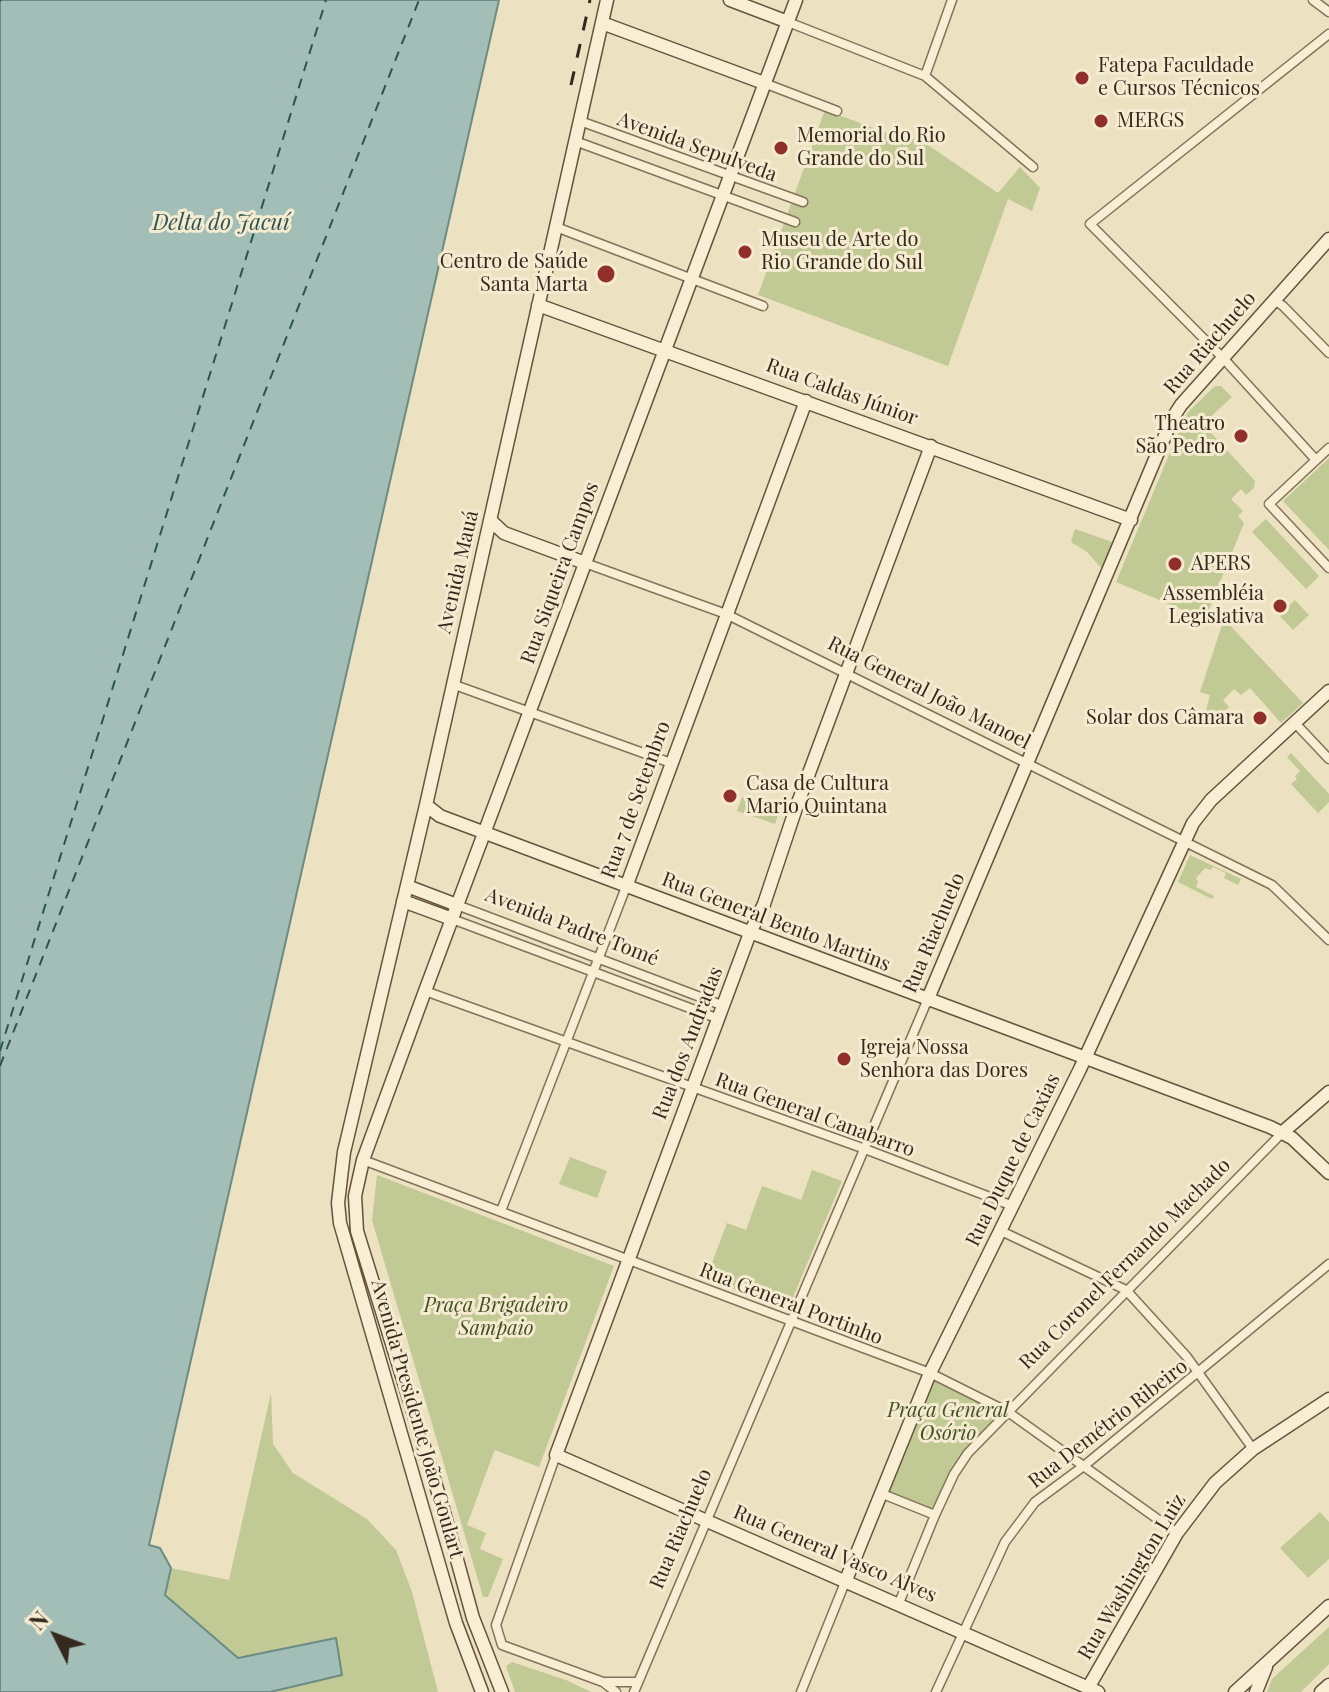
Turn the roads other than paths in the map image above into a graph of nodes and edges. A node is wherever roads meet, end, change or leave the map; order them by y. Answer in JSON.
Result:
{"nodes":[{"id":1,"x":607,"y":0,"type":"edge"},
{"id":2,"x":730,"y":0,"type":"edge"},
{"id":3,"x":796,"y":0,"type":"edge"},
{"id":4,"x":952,"y":0,"type":"edge"},
{"id":5,"x":1313,"y":0,"type":"edge"},
{"id":6,"x":1329,"y":12,"type":"edge"},
{"id":7,"x":788,"y":22,"type":"junction"},
{"id":8,"x":602,"y":23,"type":"junction"},
{"id":9,"x":1329,"y":34,"type":"edge"},
{"id":10,"x":925,"y":76,"type":"junction"},
{"id":11,"x":764,"y":83,"type":"junction"},
{"id":12,"x":837,"y":111,"type":"dead end"},
{"id":13,"x":580,"y":121,"type":"junction"},
{"id":14,"x":575,"y":141,"type":"junction"},
{"id":15,"x":1033,"y":167,"type":"dead end"},
{"id":16,"x":730,"y":176,"type":"junction"},
{"id":17,"x":756,"y":186,"type":"junction"},
{"id":18,"x":779,"y":194,"type":"junction"},
{"id":19,"x":722,"y":196,"type":"junction"},
{"id":20,"x":803,"y":202,"type":"dead end"},
{"id":21,"x":749,"y":205,"type":"junction"},
{"id":22,"x":771,"y":214,"type":"junction"},
{"id":23,"x":795,"y":222,"type":"dead end"},
{"id":24,"x":556,"y":227,"type":"junction"},
{"id":25,"x":1329,"y":239,"type":"edge"},
{"id":26,"x":692,"y":278,"type":"junction"},
{"id":27,"x":1270,"y":304,"type":"junction"},
{"id":28,"x":538,"y":305,"type":"junction"},
{"id":29,"x":763,"y":306,"type":"dead end"},
{"id":30,"x":665,"y":350,"type":"junction"},
{"id":31,"x":1329,"y":353,"type":"edge"},
{"id":32,"x":1223,"y":358,"type":"junction"},
{"id":33,"x":806,"y":401,"type":"junction"},
{"id":34,"x":931,"y":446,"type":"junction"},
{"id":35,"x":1329,"y":448,"type":"edge"},
{"id":36,"x":1316,"y":460,"type":"junction"},
{"id":37,"x":490,"y":520,"type":"junction"},
{"id":38,"x":1131,"y":520,"type":"junction"},
{"id":39,"x":585,"y":563,"type":"junction"},
{"id":40,"x":1329,"y":568,"type":"edge"},
{"id":41,"x":726,"y":614,"type":"junction"},
{"id":42,"x":846,"y":672,"type":"junction"},
{"id":43,"x":452,"y":684,"type":"junction"},
{"id":44,"x":1329,"y":691,"type":"edge"},
{"id":45,"x":530,"y":711,"type":"junction"},
{"id":46,"x":1295,"y":723,"type":"junction"},
{"id":47,"x":1329,"y":759,"type":"edge"},
{"id":48,"x":671,"y":763,"type":"junction"},
{"id":49,"x":1026,"y":765,"type":"junction"},
{"id":50,"x":426,"y":805,"type":"junction"},
{"id":51,"x":485,"y":833,"type":"junction"},
{"id":52,"x":1184,"y":843,"type":"junction"},
{"id":53,"x":407,"y":886,"type":"junction"},
{"id":54,"x":626,"y":887,"type":"junction"},
{"id":55,"x":403,"y":901,"type":"junction"},
{"id":56,"x":457,"y":905,"type":"junction"},
{"id":57,"x":452,"y":919,"type":"junction"},
{"id":58,"x":508,"y":923,"type":"junction"},
{"id":59,"x":750,"y":933,"type":"junction"},
{"id":60,"x":538,"y":935,"type":"junction"},
{"id":61,"x":503,"y":937,"type":"junction"},
{"id":62,"x":1329,"y":940,"type":"edge"},
{"id":63,"x":533,"y":948,"type":"junction"},
{"id":64,"x":598,"y":957,"type":"junction"},
{"id":65,"x":592,"y":971,"type":"junction"},
{"id":66,"x":660,"y":981,"type":"junction"},
{"id":67,"x":425,"y":991,"type":"junction"},
{"id":68,"x":655,"y":995,"type":"junction"},
{"id":69,"x":927,"y":1001,"type":"junction"},
{"id":70,"x":724,"y":1006,"type":"junction"},
{"id":71,"x":719,"y":1019,"type":"junction"},
{"id":72,"x":566,"y":1043,"type":"junction"},
{"id":73,"x":1085,"y":1059,"type":"junction"},
{"id":74,"x":693,"y":1089,"type":"junction"},
{"id":75,"x":1329,"y":1092,"type":"edge"},
{"id":76,"x":1283,"y":1132,"type":"junction"},
{"id":77,"x":865,"y":1149,"type":"junction"},
{"id":78,"x":344,"y":1152,"type":"joint"},
{"id":79,"x":363,"y":1160,"type":"junction"},
{"id":80,"x":1329,"y":1173,"type":"edge"},
{"id":81,"x":1013,"y":1206,"type":"junction"},
{"id":82,"x":501,"y":1211,"type":"junction"},
{"id":83,"x":1001,"y":1231,"type":"junction"},
{"id":84,"x":628,"y":1259,"type":"junction"},
{"id":85,"x":1329,"y":1264,"type":"edge"},
{"id":86,"x":1126,"y":1290,"type":"junction"},
{"id":87,"x":793,"y":1321,"type":"junction"},
{"id":88,"x":1198,"y":1372,"type":"junction"},
{"id":89,"x":930,"y":1373,"type":"junction"},
{"id":90,"x":1329,"y":1399,"type":"edge"},
{"id":91,"x":1008,"y":1412,"type":"junction"},
{"id":92,"x":1253,"y":1449,"type":"junction"},
{"id":93,"x":556,"y":1455,"type":"junction"},
{"id":94,"x":1085,"y":1465,"type":"junction"},
{"id":95,"x":880,"y":1493,"type":"junction"},
{"id":96,"x":935,"y":1515,"type":"junction"},
{"id":97,"x":707,"y":1521,"type":"junction"},
{"id":98,"x":1177,"y":1533,"type":"junction"},
{"id":99,"x":846,"y":1580,"type":"junction"},
{"id":100,"x":899,"y":1603,"type":"junction"},
{"id":101,"x":1329,"y":1606,"type":"edge"},
{"id":102,"x":965,"y":1632,"type":"junction"},
{"id":103,"x":1269,"y":1660,"type":"junction"},
{"id":104,"x":603,"y":1682,"type":"junction"},
{"id":105,"x":637,"y":1682,"type":"junction"},
{"id":106,"x":1329,"y":1685,"type":"edge"},
{"id":107,"x":1090,"y":1691,"type":"edge"},
{"id":108,"x":482,"y":1692,"type":"edge"},
{"id":109,"x":502,"y":1692,"type":"edge"},
{"id":110,"x":616,"y":1692,"type":"edge"},
{"id":111,"x":634,"y":1692,"type":"edge"},
{"id":112,"x":801,"y":1692,"type":"edge"},
{"id":113,"x":936,"y":1692,"type":"edge"},
{"id":114,"x":1235,"y":1692,"type":"edge"},
{"id":115,"x":1256,"y":1692,"type":"edge"},
{"id":116,"x":1321,"y":1692,"type":"edge"}],
"edges":[{"from":1,"to":8,"type":"street","name":"Avenida Mauá"},
{"from":2,"to":7,"type":"street"},
{"from":3,"to":7,"type":"street","name":"Rua Siqueira Campos"},
{"from":4,"to":10,"type":"street"},
{"from":5,"to":6,"type":"street"},
{"from":7,"to":10,"type":"street"},
{"from":7,"to":11,"type":"street","name":"Rua Siqueira Campos"},
{"from":8,"to":11,"type":"street"},
{"from":8,"to":13,"type":"street","name":"Avenida Mauá"},
{"from":9,"to":32,"type":"street"},
{"from":10,"to":15,"type":"street"},
{"from":11,"to":12,"type":"street"},
{"from":11,"to":16,"type":"street","name":"Rua Siqueira Campos"},
{"from":13,"to":14,"type":"street","name":"Avenida Mauá"},
{"from":13,"to":16,"type":"street","name":"Avenida Sepulveda"},
{"from":14,"to":19,"type":"street","name":"Avenida Sepulveda"},
{"from":14,"to":24,"type":"street","name":"Avenida Mauá"},
{"from":16,"to":17,"type":"street","name":"Avenida Sepulveda"},
{"from":16,"to":19,"type":"street","name":"Rua Siqueira Campos"},
{"from":17,"to":18,"type":"street","name":"Avenida Sepulveda"},
{"from":17,"to":21,"type":"street"},
{"from":18,"to":20,"type":"street","name":"Avenida Sepulveda"},
{"from":18,"to":22,"type":"street"},
{"from":19,"to":21,"type":"street","name":"Avenida Sepulveda"},
{"from":19,"to":26,"type":"street","name":"Rua Siqueira Campos"},
{"from":21,"to":22,"type":"street","name":"Avenida Sepulveda"},
{"from":22,"to":23,"type":"street","name":"Avenida Sepulveda"},
{"from":24,"to":26,"type":"street"},
{"from":24,"to":28,"type":"street","name":"Avenida Mauá"},
{"from":25,"to":27,"type":"street","name":"Rua Riachuelo"},
{"from":26,"to":29,"type":"street"},
{"from":26,"to":30,"type":"street","name":"Rua Siqueira Campos"},
{"from":27,"to":31,"type":"street"},
{"from":27,"to":32,"type":"street","name":"Rua Riachuelo"},
{"from":28,"to":30,"type":"street","name":"Rua Caldas Júnior"},
{"from":28,"to":37,"type":"street","name":"Avenida Mauá"},
{"from":30,"to":33,"type":"street","name":"Rua Caldas Júnior"},
{"from":30,"to":39,"type":"street","name":"Rua Siqueira Campos"},
{"from":32,"to":36,"type":"street"},
{"from":32,"to":38,"type":"street","name":"Rua Riachuelo"},
{"from":33,"to":34,"type":"street","name":"Rua Caldas Júnior"},
{"from":33,"to":41,"type":"street","name":"Rua 7 de Setembro"},
{"from":34,"to":38,"type":"street","name":"Rua Caldas Júnior"},
{"from":34,"to":42,"type":"street","name":"Rua dos Andradas"},
{"from":35,"to":36,"type":"street"},
{"from":36,"to":40,"type":"street"},
{"from":37,"to":39,"type":"street","name":"Rua General João Manoel"},
{"from":37,"to":43,"type":"street","name":"Avenida Mauá"},
{"from":38,"to":49,"type":"street","name":"Rua Riachuelo"},
{"from":39,"to":41,"type":"street","name":"Rua General João Manoel"},
{"from":39,"to":45,"type":"street","name":"Rua Siqueira Campos"},
{"from":41,"to":42,"type":"street","name":"Rua General João Manoel"},
{"from":41,"to":48,"type":"street","name":"Rua 7 de Setembro"},
{"from":42,"to":49,"type":"street","name":"Rua General João Manoel"},
{"from":42,"to":59,"type":"street","name":"Rua dos Andradas"},
{"from":43,"to":45,"type":"street"},
{"from":43,"to":50,"type":"street","name":"Avenida Mauá"},
{"from":44,"to":46,"type":"street","name":"Rua Duque de Caxias"},
{"from":45,"to":48,"type":"street"},
{"from":45,"to":51,"type":"street","name":"Rua Siqueira Campos"},
{"from":46,"to":47,"type":"street"},
{"from":46,"to":52,"type":"street","name":"Rua Duque de Caxias"},
{"from":48,"to":54,"type":"street","name":"Rua 7 de Setembro"},
{"from":49,"to":52,"type":"street","name":"Rua General João Manoel"},
{"from":49,"to":69,"type":"street","name":"Rua Riachuelo"},
{"from":50,"to":51,"type":"street","name":"Rua General Bento Martins"},
{"from":50,"to":53,"type":"street","name":"Avenida Mauá"},
{"from":51,"to":54,"type":"street","name":"Rua General Bento Martins"},
{"from":51,"to":56,"type":"street","name":"Rua Siqueira Campos"},
{"from":52,"to":62,"type":"street","name":"Rua General João Manoel"},
{"from":52,"to":73,"type":"street","name":"Rua Duque de Caxias"},
{"from":53,"to":55,"type":"street","name":"Avenida Mauá"},
{"from":53,"to":56,"type":"street","name":"Avenida Padre Tomé"},
{"from":54,"to":59,"type":"street","name":"Rua General Bento Martins"},
{"from":54,"to":64,"type":"street","name":"Rua 7 de Setembro"},
{"from":55,"to":57,"type":"street","name":"Avenida Padre Tomé"},
{"from":55,"to":78,"type":"street","name":"Avenida Mauá"},
{"from":56,"to":57,"type":"street","name":"Rua Siqueira Campos"},
{"from":56,"to":58,"type":"street","name":"Avenida Padre Tomé"},
{"from":57,"to":61,"type":"street","name":"Avenida Padre Tomé"},
{"from":57,"to":67,"type":"street","name":"Rua Siqueira Campos"},
{"from":58,"to":60,"type":"street","name":"Avenida Padre Tomé"},
{"from":58,"to":61,"type":"street"},
{"from":59,"to":69,"type":"street","name":"Rua General Bento Martins"},
{"from":59,"to":70,"type":"street","name":"Rua dos Andradas"},
{"from":60,"to":63,"type":"street"},
{"from":60,"to":64,"type":"street","name":"Avenida Padre Tomé"},
{"from":61,"to":63,"type":"street","name":"Avenida Padre Tomé"},
{"from":63,"to":65,"type":"street","name":"Avenida Padre Tomé"},
{"from":64,"to":65,"type":"street","name":"Rua 7 de Setembro"},
{"from":64,"to":66,"type":"street","name":"Avenida Padre Tomé"},
{"from":65,"to":68,"type":"street","name":"Avenida Padre Tomé"},
{"from":65,"to":72,"type":"street","name":"Rua 7 de Setembro"},
{"from":66,"to":68,"type":"street"},
{"from":66,"to":70,"type":"street","name":"Avenida Padre Tomé"},
{"from":67,"to":72,"type":"street","name":"Rua General Canabarro"},
{"from":67,"to":79,"type":"street","name":"Rua Siqueira Campos"},
{"from":68,"to":71,"type":"street","name":"Avenida Padre Tomé"},
{"from":69,"to":73,"type":"street","name":"Rua General Bento Martins"},
{"from":69,"to":77,"type":"street","name":"Rua Riachuelo"},
{"from":70,"to":71,"type":"street","name":"Rua dos Andradas"},
{"from":71,"to":74,"type":"street","name":"Rua dos Andradas"},
{"from":72,"to":74,"type":"street","name":"Rua General Canabarro"},
{"from":72,"to":82,"type":"street","name":"Rua 7 de Setembro"},
{"from":73,"to":76,"type":"street","name":"Rua General Bento Martins"},
{"from":73,"to":81,"type":"street","name":"Rua Duque de Caxias"},
{"from":74,"to":77,"type":"street","name":"Rua General Canabarro"},
{"from":74,"to":84,"type":"street","name":"Rua dos Andradas"},
{"from":75,"to":76,"type":"street","name":"Rua Coronel Fernando Machado"},
{"from":76,"to":80,"type":"street","name":"Rua General Bento Martins"},
{"from":76,"to":86,"type":"street","name":"Rua Coronel Fernando Machado"},
{"from":77,"to":81,"type":"street","name":"Rua General Canabarro"},
{"from":77,"to":87,"type":"street","name":"Rua Riachuelo"},
{"from":78,"to":108,"type":"street","name":"Avenida Presidente João Goulart"},
{"from":79,"to":82,"type":"street","name":"Rua General Portinho"},
{"from":79,"to":109,"type":"street","name":"Avenida Presidente João Goulart"},
{"from":81,"to":83,"type":"street","name":"Rua Duque de Caxias"},
{"from":82,"to":84,"type":"street","name":"Rua General Portinho"},
{"from":83,"to":86,"type":"street"},
{"from":83,"to":89,"type":"street","name":"Rua Duque de Caxias"},
{"from":84,"to":87,"type":"street","name":"Rua General Portinho"},
{"from":84,"to":93,"type":"street","name":"Rua dos Andradas"},
{"from":85,"to":88,"type":"street","name":"Rua Demétrio Ribeiro"},
{"from":86,"to":88,"type":"street"},
{"from":86,"to":91,"type":"street","name":"Rua Coronel Fernando Machado"},
{"from":87,"to":89,"type":"street","name":"Rua General Portinho"},
{"from":87,"to":97,"type":"street","name":"Rua Riachuelo"},
{"from":88,"to":92,"type":"street"},
{"from":88,"to":94,"type":"street","name":"Rua Demétrio Ribeiro"},
{"from":89,"to":91,"type":"street","name":"Rua General Portinho"},
{"from":89,"to":95,"type":"street","name":"Rua Duque de Caxias"},
{"from":90,"to":92,"type":"street","name":"Rua Washington Luiz"},
{"from":91,"to":94,"type":"street","name":"Rua General Portinho"},
{"from":91,"to":96,"type":"street","name":"Rua Coronel Fernando Machado"},
{"from":92,"to":98,"type":"street","name":"Rua Washington Luiz"},
{"from":93,"to":97,"type":"street","name":"Rua General Vasco Alves"},
{"from":93,"to":104,"type":"street","name":"Rua dos Andradas"},
{"from":94,"to":98,"type":"street","name":"Rua General Portinho"},
{"from":94,"to":102,"type":"street","name":"Rua Demétrio Ribeiro"},
{"from":95,"to":96,"type":"street"},
{"from":95,"to":99,"type":"street","name":"Rua Duque de Caxias"},
{"from":96,"to":100,"type":"street","name":"Rua Coronel Fernando Machado"},
{"from":97,"to":99,"type":"street","name":"Rua General Vasco Alves"},
{"from":97,"to":105,"type":"street","name":"Rua Riachuelo"},
{"from":98,"to":107,"type":"street","name":"Rua Washington Luiz"},
{"from":99,"to":100,"type":"street","name":"Rua General Vasco Alves"},
{"from":99,"to":112,"type":"street","name":"Rua Duque de Caxias"},
{"from":100,"to":102,"type":"street","name":"Rua General Vasco Alves"},
{"from":101,"to":103,"type":"street"},
{"from":102,"to":107,"type":"street","name":"Rua General Vasco Alves"},
{"from":102,"to":113,"type":"street","name":"Rua Demétrio Ribeiro"},
{"from":103,"to":114,"type":"street"},
{"from":103,"to":115,"type":"street"},
{"from":104,"to":105,"type":"street"},
{"from":104,"to":110,"type":"street"},
{"from":105,"to":111,"type":"street","name":"Rua Riachuelo"},
{"from":106,"to":116,"type":"street"}]}
